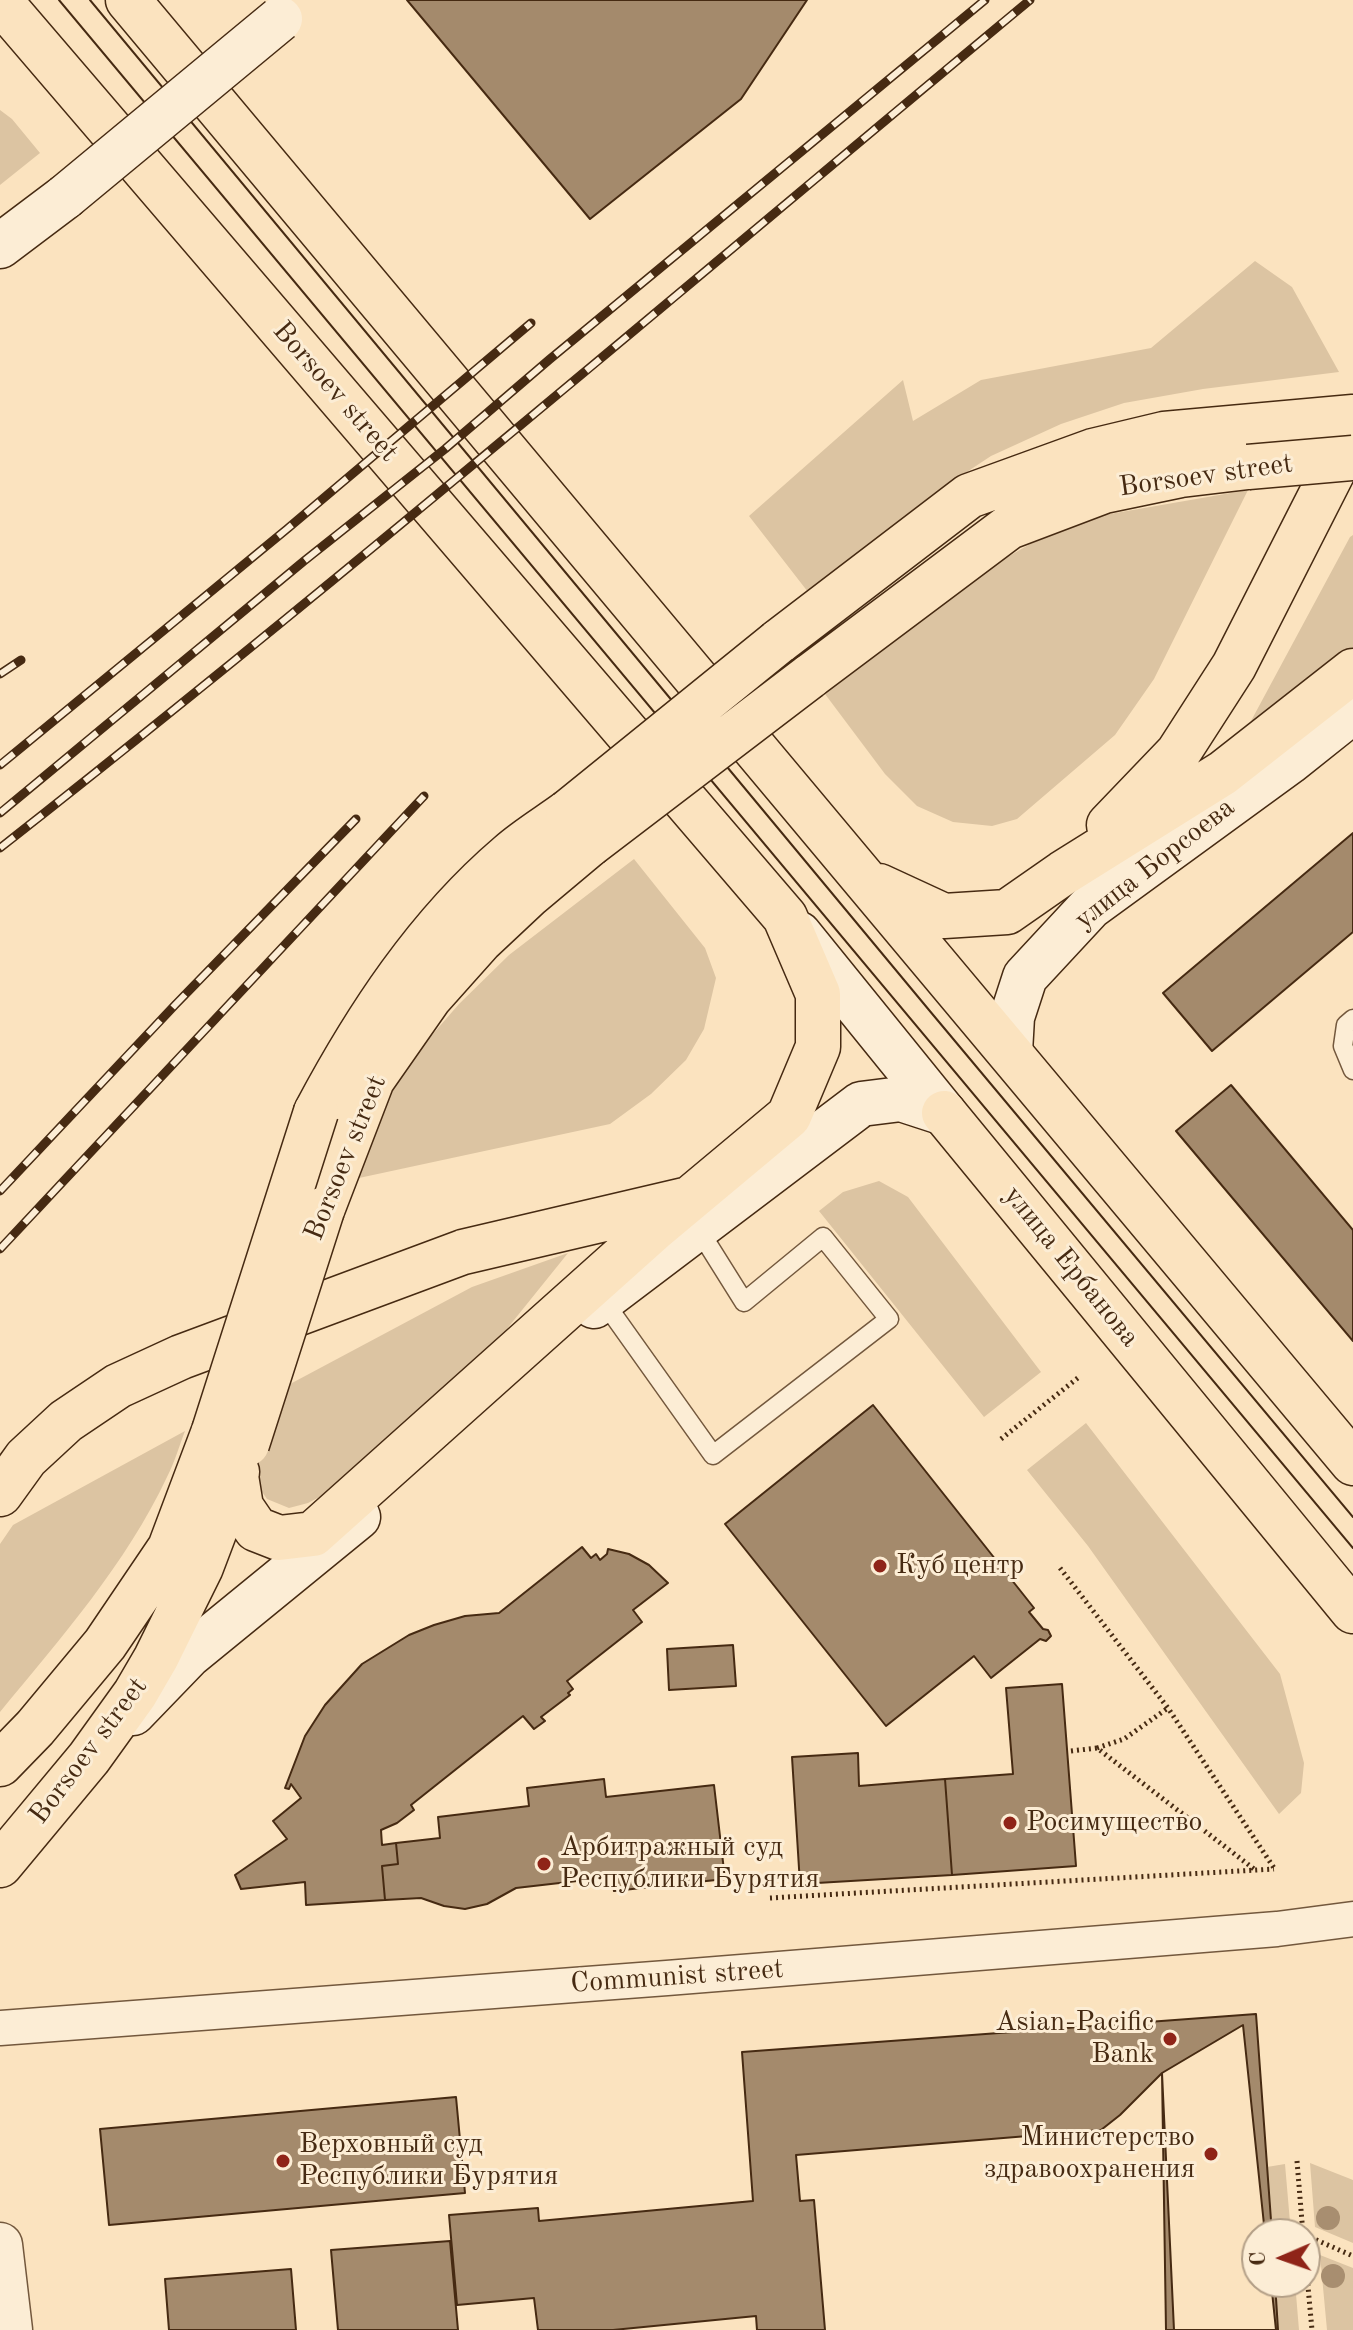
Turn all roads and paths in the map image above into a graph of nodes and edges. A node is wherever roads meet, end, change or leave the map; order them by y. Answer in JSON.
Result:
{"nodes":[{"id":1,"x":128,"y":0,"type":"edge"},
{"id":2,"x":0,"y":1,"type":"edge"},
{"id":3,"x":289,"y":9,"type":"edge"},
{"id":4,"x":0,"y":246,"type":"edge"},
{"id":5,"x":1353,"y":417,"type":"edge"},
{"id":6,"x":1353,"y":432,"type":"edge"},
{"id":7,"x":1244,"y":447,"type":"junction"},
{"id":8,"x":1353,"y":458,"type":"edge"},
{"id":9,"x":1353,"y":671,"type":"edge"},
{"id":10,"x":1353,"y":711,"type":"edge"},
{"id":11,"x":579,"y":828,"type":"junction"},
{"id":12,"x":1063,"y":873,"type":"junction"},
{"id":13,"x":866,"y":880,"type":"junction"},
{"id":14,"x":785,"y":917,"type":"junction"},
{"id":15,"x":1353,"y":1019,"type":"edge"},
{"id":16,"x":1010,"y":1052,"type":"junction"},
{"id":17,"x":1353,"y":1070,"type":"edge"},
{"id":18,"x":944,"y":1113,"type":"junction"},
{"id":19,"x":681,"y":1218,"type":"junction"},
{"id":20,"x":602,"y":1299,"type":"junction"},
{"id":21,"x":1079,"y":1377,"type":"dead end"},
{"id":22,"x":1001,"y":1439,"type":"dead end"},
{"id":23,"x":232,"y":1450,"type":"junction"},
{"id":24,"x":1353,"y":1463,"type":"edge"},
{"id":25,"x":0,"y":1494,"type":"edge"},
{"id":26,"x":1060,"y":1568,"type":"dead end"},
{"id":27,"x":1350,"y":1610,"type":"edge"},
{"id":28,"x":1168,"y":1708,"type":"junction"},
{"id":29,"x":1097,"y":1748,"type":"junction"},
{"id":30,"x":1071,"y":1751,"type":"dead end"},
{"id":31,"x":89,"y":1758,"type":"junction"},
{"id":32,"x":0,"y":1764,"type":"edge"},
{"id":33,"x":0,"y":1865,"type":"edge"},
{"id":34,"x":1255,"y":1870,"type":"junction"},
{"id":35,"x":770,"y":1898,"type":"dead end"},
{"id":36,"x":1353,"y":1919,"type":"edge"},
{"id":37,"x":0,"y":2028,"type":"edge"},
{"id":38,"x":1297,"y":2161,"type":"dead end"},
{"id":39,"x":1302,"y":2218,"type":"edge"},
{"id":40,"x":1321,"y":2242,"type":"edge"},
{"id":41,"x":0,"y":2245,"type":"edge"},
{"id":42,"x":1353,"y":2256,"type":"edge"},
{"id":43,"x":1309,"y":2298,"type":"edge"},
{"id":44,"x":10,"y":2330,"type":"edge"},
{"id":45,"x":1312,"y":2330,"type":"edge"}],
"edges":[{"from":1,"to":13,"type":"main road"},
{"from":2,"to":14,"type":"main road","name":"Borsoev street"},
{"from":3,"to":4,"type":"main road","bridge":true},
{"from":5,"to":7,"type":"main road"},
{"from":6,"to":12,"type":"main road"},
{"from":7,"to":8,"type":"main road","name":"Borsoev street","bridge":true},
{"from":7,"to":11,"type":"main road","name":"Borsoev street","bridge":true},
{"from":7,"to":11,"type":"main road","bridge":true},
{"from":9,"to":12,"type":"main road"},
{"from":10,"to":16,"type":"main road","name":"улица Борсоева"},
{"from":11,"to":23,"type":"main road","name":"Borsoev street","bridge":true},
{"from":11,"to":23,"type":"main road","bridge":true},
{"from":12,"to":13,"type":"main road"},
{"from":13,"to":16,"type":"main road"},
{"from":14,"to":18,"type":"main road","name":"улица Ербанова"},
{"from":14,"to":19,"type":"main road","name":"Borsoev street"},
{"from":15,"to":17,"type":"lane"},
{"from":16,"to":24,"type":"main road"},
{"from":18,"to":19,"type":"main road","name":"Borsoev street"},
{"from":18,"to":27,"type":"main road","name":"улица Ербанова"},
{"from":19,"to":20,"type":"main road","name":"Borsoev street"},
{"from":19,"to":20,"type":"lane"},
{"from":19,"to":23,"type":"main road"},
{"from":19,"to":25,"type":"main road","name":"Borsoev street"},
{"from":20,"to":31,"type":"main road","name":"Borsoev street"},
{"from":21,"to":22,"type":"path"},
{"from":23,"to":31,"type":"main road","name":"Borsoev street"},
{"from":23,"to":32,"type":"main road","name":"Borsoev street"},
{"from":26,"to":28,"type":"path"},
{"from":28,"to":29,"type":"path"},
{"from":28,"to":34,"type":"path"},
{"from":29,"to":30,"type":"path"},
{"from":29,"to":34,"type":"path"},
{"from":31,"to":33,"type":"main road","name":"Borsoev street"},
{"from":34,"to":35,"type":"path"},
{"from":36,"to":37,"type":"street","name":"Communist street"},
{"from":38,"to":39,"type":"path"},
{"from":40,"to":42,"type":"path"},
{"from":41,"to":44,"type":"main road"},
{"from":43,"to":45,"type":"path"}]}
